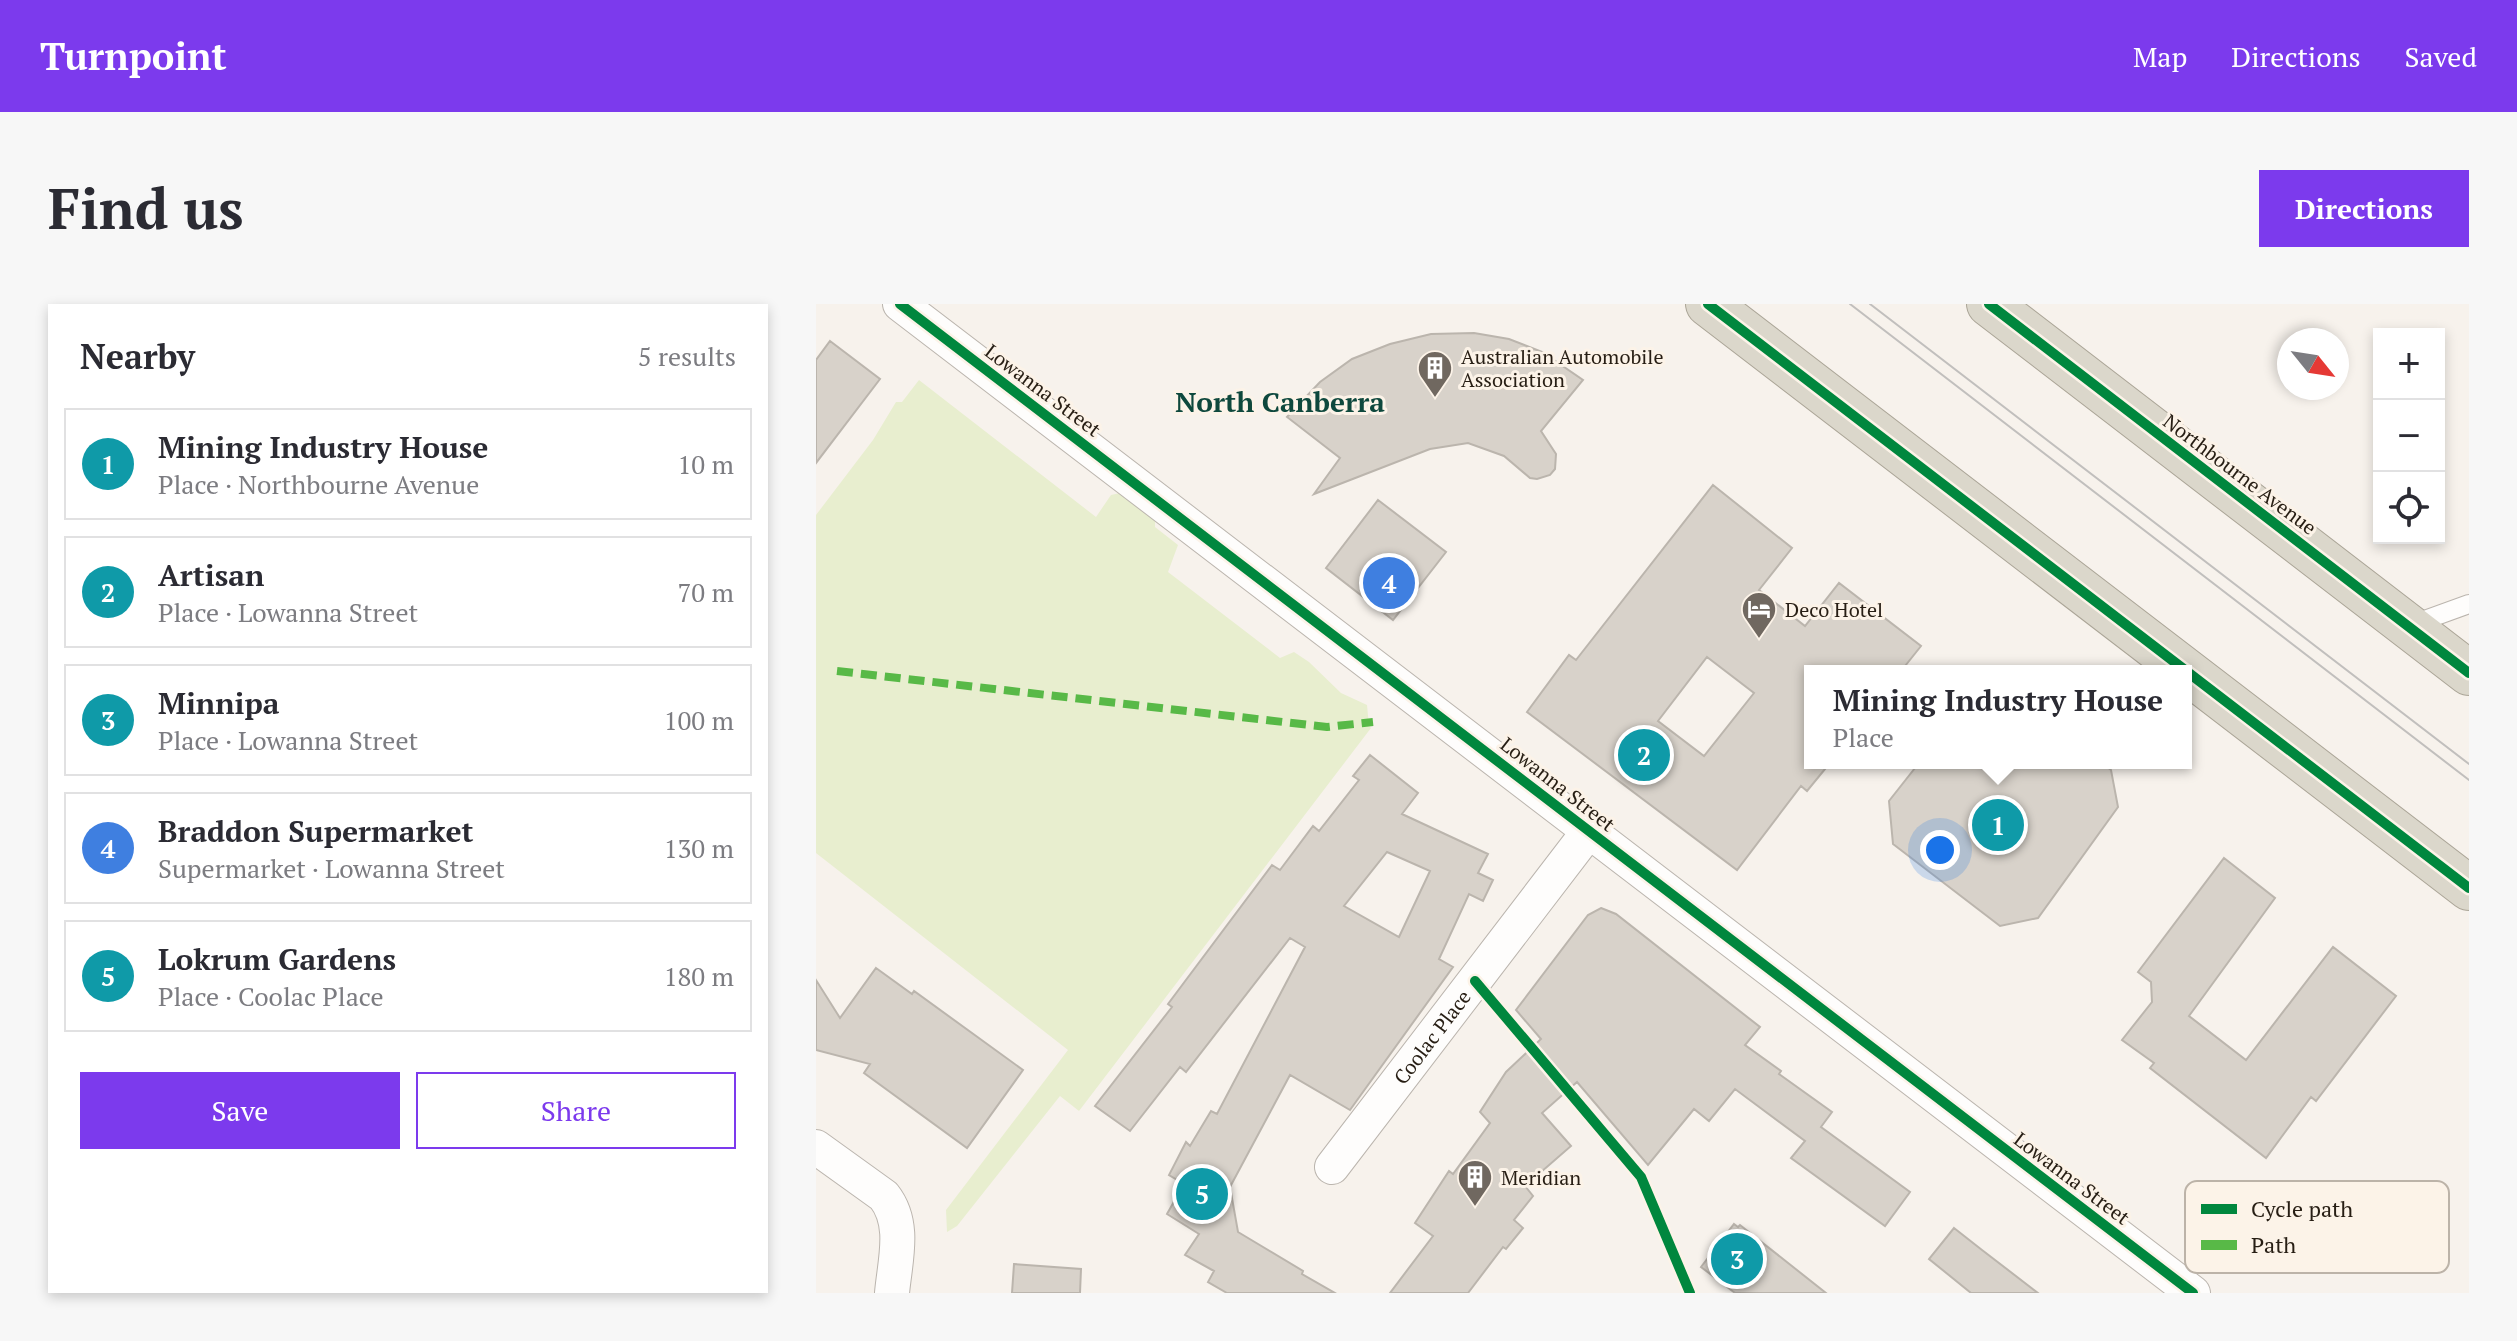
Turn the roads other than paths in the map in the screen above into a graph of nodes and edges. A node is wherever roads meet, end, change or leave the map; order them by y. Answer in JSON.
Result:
{"nodes":[{"id":1,"x":900,"y":304,"type":"edge"},
{"id":2,"x":1708,"y":304,"type":"edge"},
{"id":3,"x":1989,"y":304,"type":"edge"},
{"id":4,"x":2469,"y":604,"type":"edge"},
{"id":5,"x":2409,"y":626,"type":"junction"},
{"id":6,"x":2178,"y":665,"type":"edge"},
{"id":7,"x":2469,"y":673,"type":"edge"},
{"id":8,"x":2192,"y":675,"type":"edge"},
{"id":9,"x":1589,"y":831,"type":"junction"},
{"id":10,"x":2469,"y":888,"type":"edge"},
{"id":11,"x":816,"y":1147,"type":"edge"},
{"id":12,"x":1332,"y":1167,"type":"dead end"},
{"id":13,"x":892,"y":1293,"type":"edge"},
{"id":14,"x":2193,"y":1293,"type":"edge"}],
"edges":[{"from":1,"to":9,"type":"street","name":"Lowanna Street"},
{"from":2,"to":6,"type":"highway"},
{"from":3,"to":5,"type":"highway","name":"Northbourne Avenue"},
{"from":4,"to":5,"type":"lane"},
{"from":5,"to":7,"type":"highway","name":"Northbourne Avenue"},
{"from":8,"to":10,"type":"highway"},
{"from":9,"to":12,"type":"street","name":"Coolac Place"},
{"from":9,"to":14,"type":"street","name":"Lowanna Street"},
{"from":11,"to":13,"type":"street"}]}
